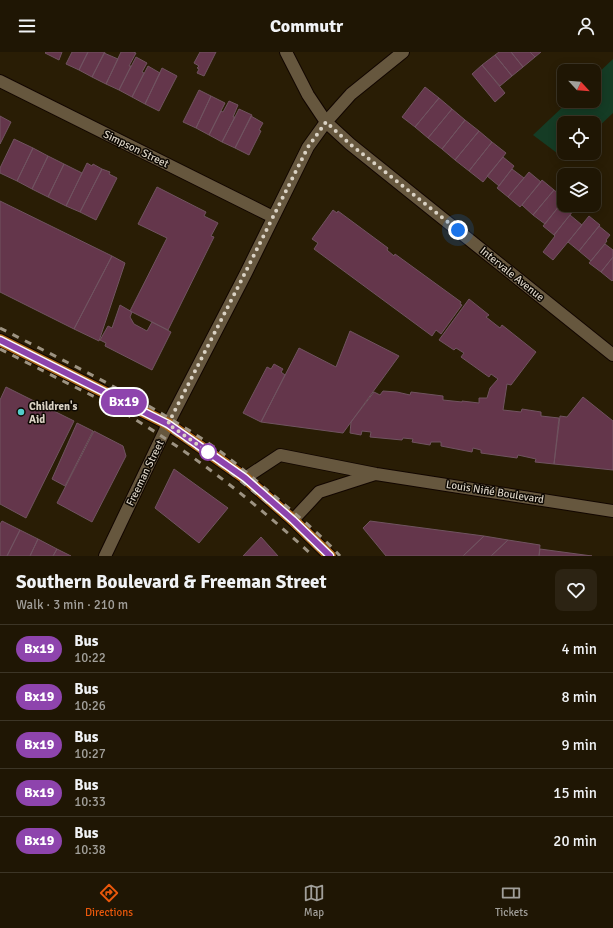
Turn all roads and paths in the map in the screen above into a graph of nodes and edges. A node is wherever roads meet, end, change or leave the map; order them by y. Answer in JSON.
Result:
{"nodes":[{"id":1,"x":286,"y":52,"type":"edge"},
{"id":2,"x":403,"y":52,"type":"edge"},
{"id":3,"x":0,"y":81,"type":"edge"},
{"id":4,"x":326,"y":122,"type":"junction"},
{"id":5,"x":273,"y":217,"type":"junction"},
{"id":6,"x":0,"y":340,"type":"edge"},
{"id":7,"x":613,"y":355,"type":"edge"},
{"id":8,"x":168,"y":424,"type":"junction"},
{"id":9,"x":376,"y":474,"type":"junction"},
{"id":10,"x":245,"y":478,"type":"junction"},
{"id":11,"x":613,"y":511,"type":"edge"},
{"id":12,"x":293,"y":520,"type":"junction"},
{"id":13,"x":105,"y":556,"type":"edge"},
{"id":14,"x":330,"y":556,"type":"edge"}],
"edges":[{"from":1,"to":4,"type":"street","name":"Intervale Avenue"},
{"from":2,"to":4,"type":"street","name":"Freeman Street"},
{"from":3,"to":5,"type":"street","name":"Simpson Street"},
{"from":4,"to":5,"type":"street","name":"Freeman Street"},
{"from":4,"to":7,"type":"street","name":"Intervale Avenue"},
{"from":5,"to":8,"type":"street","name":"Freeman Street"},
{"from":6,"to":8,"type":"main road"},
{"from":8,"to":10,"type":"main road"},
{"from":8,"to":13,"type":"street","name":"Freeman Street"},
{"from":9,"to":10,"type":"street","name":"Louis Niñé Boulevard"},
{"from":9,"to":11,"type":"street","name":"Louis Niñé Boulevard"},
{"from":9,"to":12,"type":"street","name":"Louis Niñé Boulevard"},
{"from":10,"to":12,"type":"main road"},
{"from":12,"to":14,"type":"main road"}]}
